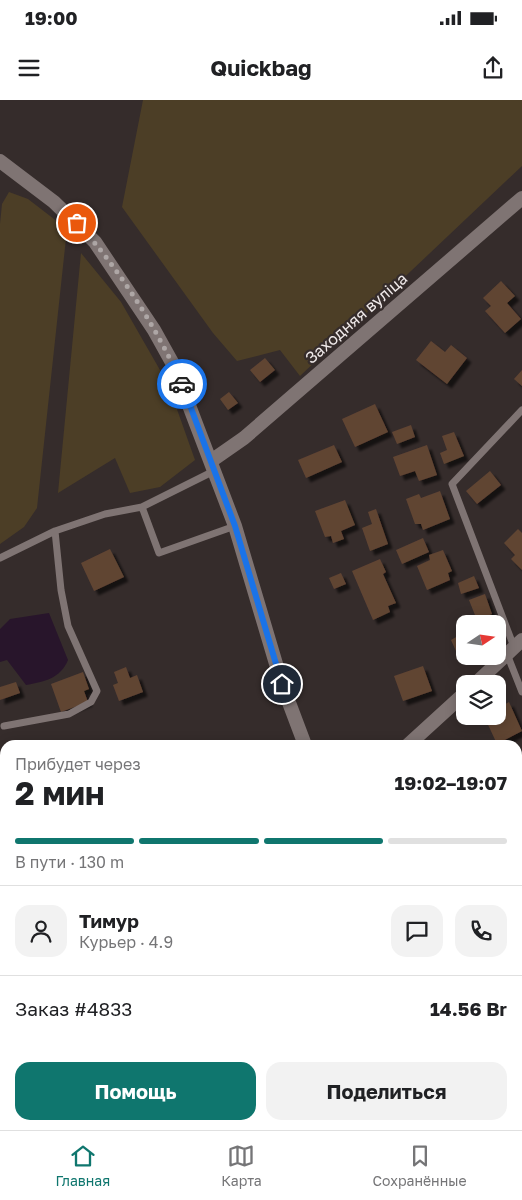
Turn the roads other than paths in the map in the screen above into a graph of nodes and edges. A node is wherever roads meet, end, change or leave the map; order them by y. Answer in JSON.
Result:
{"nodes":[{"id":1,"x":0,"y":161,"type":"edge"},
{"id":2,"x":522,"y":198,"type":"edge"},
{"id":3,"x":522,"y":410,"type":"edge"},
{"id":4,"x":213,"y":466,"type":"junction"},
{"id":5,"x":142,"y":506,"type":"junction"},
{"id":6,"x":235,"y":526,"type":"junction"},
{"id":7,"x":55,"y":531,"type":"junction"},
{"id":8,"x":0,"y":558,"type":"edge"},
{"id":9,"x":515,"y":647,"type":"edge"},
{"id":10,"x":485,"y":675,"type":"edge"},
{"id":11,"x":522,"y":692,"type":"edge"},
{"id":12,"x":456,"y":701,"type":"edge"},
{"id":13,"x":4,"y":726,"type":"dead end"},
{"id":14,"x":303,"y":740,"type":"edge"},
{"id":15,"x":413,"y":740,"type":"edge"}],
"edges":[{"from":1,"to":4,"type":"street"},
{"from":2,"to":4,"type":"street","name":"Заходняя вуліца"},
{"from":3,"to":9,"type":"lane"},
{"from":4,"to":5,"type":"lane"},
{"from":4,"to":6,"type":"street"},
{"from":5,"to":6,"type":"lane"},
{"from":5,"to":7,"type":"lane"},
{"from":6,"to":14,"type":"street"},
{"from":7,"to":8,"type":"lane"},
{"from":7,"to":13,"type":"lane"},
{"from":9,"to":10,"type":"street"},
{"from":9,"to":11,"type":"lane"},
{"from":12,"to":15,"type":"street"}]}
